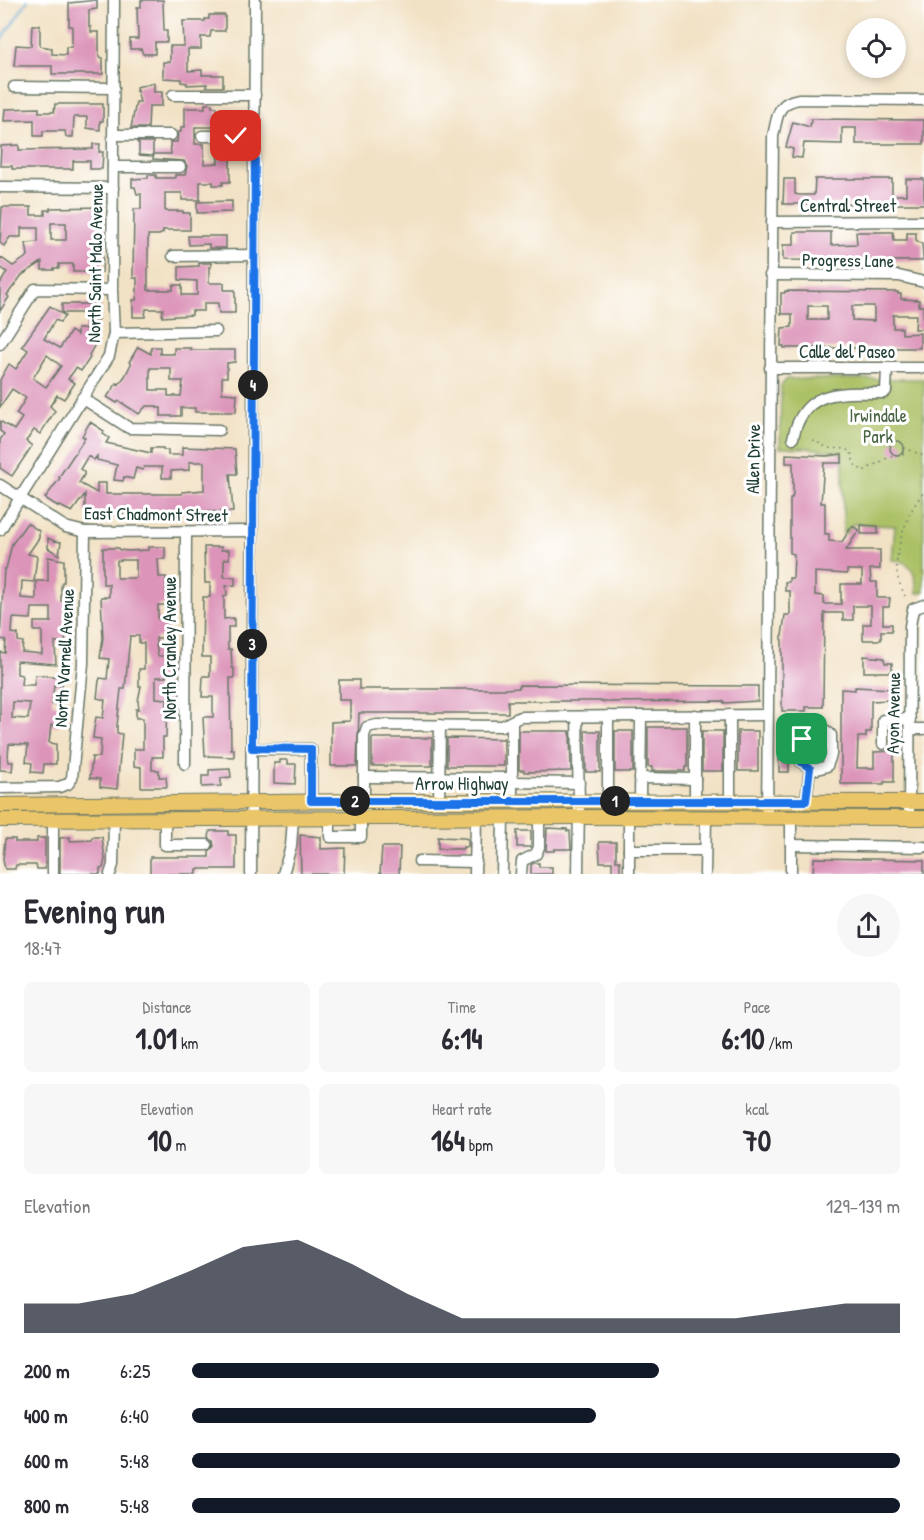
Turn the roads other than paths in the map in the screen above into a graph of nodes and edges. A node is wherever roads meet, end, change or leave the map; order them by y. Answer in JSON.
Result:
{"nodes":[{"id":1,"x":114,"y":0,"type":"edge"},
{"id":2,"x":255,"y":0,"type":"edge"},
{"id":3,"x":14,"y":87,"type":"dead end"},
{"id":4,"x":114,"y":88,"type":"junction"},
{"id":5,"x":173,"y":95,"type":"dead end"},
{"id":6,"x":255,"y":95,"type":"junction"},
{"id":7,"x":924,"y":100,"type":"edge"},
{"id":8,"x":114,"y":135,"type":"junction"},
{"id":9,"x":171,"y":135,"type":"dead end"},
{"id":10,"x":202,"y":136,"type":"dead end"},
{"id":11,"x":255,"y":136,"type":"junction"},
{"id":12,"x":113,"y":167,"type":"junction"},
{"id":13,"x":180,"y":167,"type":"dead end"},
{"id":14,"x":0,"y":187,"type":"edge"},
{"id":15,"x":113,"y":188,"type":"junction"},
{"id":16,"x":924,"y":221,"type":"edge"},
{"id":17,"x":772,"y":222,"type":"junction"},
{"id":18,"x":254,"y":255,"type":"junction"},
{"id":19,"x":173,"y":256,"type":"dead end"},
{"id":20,"x":770,"y":275,"type":"junction"},
{"id":21,"x":924,"y":282,"type":"edge"},
{"id":22,"x":112,"y":290,"type":"junction"},
{"id":23,"x":216,"y":331,"type":"dead end"},
{"id":24,"x":114,"y":333,"type":"junction"},
{"id":25,"x":0,"y":344,"type":"edge"},
{"id":26,"x":770,"y":368,"type":"junction"},
{"id":27,"x":887,"y":368,"type":"junction"},
{"id":28,"x":924,"y":368,"type":"edge"},
{"id":29,"x":82,"y":398,"type":"junction"},
{"id":30,"x":219,"y":430,"type":"dead end"},
{"id":31,"x":794,"y":438,"type":"dead end"},
{"id":32,"x":0,"y":485,"type":"edge"},
{"id":33,"x":20,"y":499,"type":"junction"},
{"id":34,"x":0,"y":530,"type":"edge"},
{"id":35,"x":252,"y":531,"type":"junction"},
{"id":36,"x":85,"y":532,"type":"junction"},
{"id":37,"x":186,"y":532,"type":"junction"},
{"id":38,"x":919,"y":607,"type":"edge"},
{"id":39,"x":730,"y":715,"type":"junction"},
{"id":40,"x":766,"y":715,"type":"junction"},
{"id":41,"x":608,"y":716,"type":"junction"},
{"id":42,"x":641,"y":716,"type":"junction"},
{"id":43,"x":695,"y":716,"type":"junction"},
{"id":44,"x":577,"y":717,"type":"junction"},
{"id":45,"x":512,"y":721,"type":"junction"},
{"id":46,"x":910,"y":724,"type":"junction"},
{"id":47,"x":440,"y":725,"type":"junction"},
{"id":48,"x":924,"y":729,"type":"edge"},
{"id":49,"x":883,"y":744,"type":"dead end"},
{"id":50,"x":252,"y":748,"type":"junction"},
{"id":51,"x":185,"y":764,"type":"dead end"},
{"id":52,"x":810,"y":768,"type":"dead end"},
{"id":53,"x":364,"y":777,"type":"junction"},
{"id":54,"x":440,"y":778,"type":"junction"},
{"id":55,"x":640,"y":778,"type":"junction"},
{"id":56,"x":695,"y":779,"type":"junction"},
{"id":57,"x":512,"y":780,"type":"junction"},
{"id":58,"x":579,"y":783,"type":"junction"},
{"id":59,"x":0,"y":788,"type":"edge"},
{"id":60,"x":640,"y":800,"type":"junction"},
{"id":61,"x":253,"y":801,"type":"junction"},
{"id":62,"x":311,"y":801,"type":"junction"},
{"id":63,"x":364,"y":801,"type":"junction"},
{"id":64,"x":439,"y":801,"type":"junction"},
{"id":65,"x":512,"y":801,"type":"junction"},
{"id":66,"x":579,"y":801,"type":"junction"},
{"id":67,"x":608,"y":801,"type":"junction"},
{"id":68,"x":695,"y":801,"type":"junction"},
{"id":69,"x":730,"y":801,"type":"junction"},
{"id":70,"x":766,"y":801,"type":"junction"},
{"id":71,"x":806,"y":801,"type":"junction"},
{"id":72,"x":909,"y":802,"type":"junction"},
{"id":73,"x":924,"y":802,"type":"edge"},
{"id":74,"x":0,"y":805,"type":"edge"},
{"id":75,"x":579,"y":816,"type":"junction"},
{"id":76,"x":476,"y":817,"type":"junction"},
{"id":77,"x":503,"y":817,"type":"junction"},
{"id":78,"x":539,"y":817,"type":"junction"},
{"id":79,"x":629,"y":817,"type":"junction"},
{"id":80,"x":706,"y":817,"type":"junction"},
{"id":81,"x":766,"y":817,"type":"junction"},
{"id":82,"x":791,"y":817,"type":"junction"},
{"id":83,"x":909,"y":818,"type":"junction"},
{"id":84,"x":924,"y":818,"type":"edge"},
{"id":85,"x":114,"y":819,"type":"junction"},
{"id":86,"x":165,"y":819,"type":"junction"},
{"id":87,"x":253,"y":819,"type":"junction"},
{"id":88,"x":293,"y":819,"type":"junction"},
{"id":89,"x":0,"y":820,"type":"edge"},
{"id":90,"x":53,"y":820,"type":"junction"},
{"id":91,"x":207,"y":845,"type":"dead end"},
{"id":92,"x":791,"y":845,"type":"junction"},
{"id":93,"x":924,"y":847,"type":"edge"},
{"id":94,"x":629,"y":850,"type":"junction"},
{"id":95,"x":705,"y":850,"type":"junction"},
{"id":96,"x":419,"y":861,"type":"dead end"},
{"id":97,"x":476,"y":862,"type":"junction"},
{"id":98,"x":53,"y":874,"type":"edge"},
{"id":99,"x":110,"y":874,"type":"edge"},
{"id":100,"x":252,"y":874,"type":"edge"},
{"id":101,"x":283,"y":874,"type":"edge"},
{"id":102,"x":475,"y":874,"type":"edge"},
{"id":103,"x":502,"y":874,"type":"edge"},
{"id":104,"x":521,"y":874,"type":"edge"},
{"id":105,"x":578,"y":874,"type":"edge"},
{"id":106,"x":629,"y":874,"type":"edge"},
{"id":107,"x":705,"y":874,"type":"edge"},
{"id":108,"x":791,"y":874,"type":"edge"}],
"edges":[{"from":1,"to":4,"type":"street","name":"North Saint Malo Avenue"},
{"from":2,"to":6,"type":"street"},
{"from":3,"to":4,"type":"street"},
{"from":4,"to":8,"type":"street","name":"North Saint Malo Avenue"},
{"from":5,"to":6,"type":"street"},
{"from":6,"to":11,"type":"street"},
{"from":7,"to":17,"type":"street","name":"Allen Drive"},
{"from":8,"to":9,"type":"street"},
{"from":8,"to":12,"type":"street","name":"North Saint Malo Avenue"},
{"from":10,"to":11,"type":"street"},
{"from":11,"to":18,"type":"street"},
{"from":12,"to":13,"type":"street"},
{"from":12,"to":15,"type":"street","name":"North Saint Malo Avenue"},
{"from":14,"to":15,"type":"street"},
{"from":15,"to":22,"type":"street","name":"North Saint Malo Avenue"},
{"from":16,"to":17,"type":"street","name":"Central Street"},
{"from":17,"to":20,"type":"street","name":"Allen Drive"},
{"from":18,"to":19,"type":"street"},
{"from":18,"to":35,"type":"street"},
{"from":20,"to":21,"type":"street","name":"Progress Lane"},
{"from":20,"to":26,"type":"street","name":"Allen Drive"},
{"from":22,"to":24,"type":"street","name":"North Saint Malo Avenue"},
{"from":22,"to":25,"type":"street"},
{"from":23,"to":24,"type":"street"},
{"from":24,"to":29,"type":"street","name":"North Saint Malo Avenue"},
{"from":26,"to":27,"type":"street","name":"Calle del Paseo"},
{"from":26,"to":40,"type":"street","name":"Allen Drive"},
{"from":27,"to":28,"type":"street","name":"Calle del Paseo"},
{"from":27,"to":31,"type":"street"},
{"from":29,"to":30,"type":"street"},
{"from":29,"to":33,"type":"street","name":"North Saint Malo Avenue"},
{"from":32,"to":33,"type":"street","name":"East Chadmont Street"},
{"from":33,"to":34,"type":"street","name":"North Saint Malo Avenue"},
{"from":33,"to":36,"type":"street","name":"East Chadmont Street"},
{"from":35,"to":37,"type":"street","name":"East Chadmont Street"},
{"from":35,"to":50,"type":"street"},
{"from":36,"to":37,"type":"street","name":"East Chadmont Street"},
{"from":36,"to":59,"type":"street","name":"North Varnell Avenue"},
{"from":37,"to":51,"type":"street","name":"North Cranley Avenue"},
{"from":38,"to":46,"type":"street","name":"Ayon Avenue"},
{"from":39,"to":40,"type":"street"},
{"from":39,"to":43,"type":"street"},
{"from":39,"to":69,"type":"street"},
{"from":40,"to":70,"type":"street","name":"Allen Drive"},
{"from":41,"to":42,"type":"street"},
{"from":41,"to":44,"type":"street"},
{"from":41,"to":67,"type":"street"},
{"from":42,"to":43,"type":"street"},
{"from":42,"to":55,"type":"street"},
{"from":43,"to":56,"type":"street"},
{"from":44,"to":45,"type":"street"},
{"from":44,"to":58,"type":"street"},
{"from":45,"to":47,"type":"street"},
{"from":45,"to":57,"type":"street"},
{"from":46,"to":48,"type":"street"},
{"from":46,"to":49,"type":"street"},
{"from":46,"to":72,"type":"street","name":"Ayon Avenue"},
{"from":47,"to":53,"type":"street"},
{"from":47,"to":54,"type":"street"},
{"from":50,"to":61,"type":"street"},
{"from":50,"to":62,"type":"street"},
{"from":52,"to":71,"type":"street"},
{"from":53,"to":54,"type":"street"},
{"from":53,"to":63,"type":"street"},
{"from":54,"to":57,"type":"street"},
{"from":54,"to":64,"type":"street"},
{"from":55,"to":56,"type":"street"},
{"from":55,"to":60,"type":"street"},
{"from":56,"to":68,"type":"street"},
{"from":57,"to":58,"type":"street"},
{"from":57,"to":65,"type":"street"},
{"from":58,"to":66,"type":"street"},
{"from":60,"to":67,"type":"main road","name":"Arrow Highway"},
{"from":60,"to":68,"type":"main road","name":"Arrow Highway"},
{"from":61,"to":62,"type":"main road","name":"Arrow Highway"},
{"from":61,"to":74,"type":"main road","name":"Arrow Highway"},
{"from":61,"to":87,"type":"street"},
{"from":62,"to":63,"type":"main road","name":"Arrow Highway"},
{"from":63,"to":64,"type":"main road","name":"Arrow Highway"},
{"from":64,"to":65,"type":"main road","name":"Arrow Highway"},
{"from":65,"to":66,"type":"main road","name":"Arrow Highway"},
{"from":66,"to":67,"type":"main road","name":"Arrow Highway"},
{"from":66,"to":75,"type":"street"},
{"from":68,"to":69,"type":"main road","name":"Arrow Highway"},
{"from":69,"to":70,"type":"main road","name":"Arrow Highway"},
{"from":70,"to":71,"type":"main road","name":"Arrow Highway"},
{"from":70,"to":81,"type":"street","name":"Allen Drive"},
{"from":71,"to":72,"type":"main road","name":"Arrow Highway"},
{"from":72,"to":73,"type":"main road","name":"Arrow Highway"},
{"from":72,"to":83,"type":"street","name":"Ayon Avenue"},
{"from":75,"to":78,"type":"main road","name":"Arrow Highway"},
{"from":75,"to":79,"type":"main road","name":"Arrow Highway"},
{"from":75,"to":105,"type":"street"},
{"from":76,"to":77,"type":"main road","name":"Arrow Highway"},
{"from":76,"to":88,"type":"main road","name":"Arrow Highway"},
{"from":76,"to":97,"type":"street"},
{"from":77,"to":78,"type":"main road","name":"Arrow Highway"},
{"from":77,"to":103,"type":"street"},
{"from":78,"to":104,"type":"street"},
{"from":79,"to":80,"type":"main road","name":"Arrow Highway"},
{"from":79,"to":94,"type":"street"},
{"from":80,"to":81,"type":"main road","name":"Arrow Highway"},
{"from":80,"to":95,"type":"street"},
{"from":81,"to":82,"type":"main road","name":"Arrow Highway"},
{"from":82,"to":83,"type":"main road","name":"Arrow Highway"},
{"from":82,"to":92,"type":"street"},
{"from":83,"to":84,"type":"main road","name":"Arrow Highway"},
{"from":85,"to":86,"type":"main road","name":"Arrow Highway"},
{"from":85,"to":90,"type":"main road","name":"Arrow Highway"},
{"from":85,"to":99,"type":"street"},
{"from":86,"to":87,"type":"main road","name":"Arrow Highway"},
{"from":86,"to":91,"type":"street"},
{"from":87,"to":88,"type":"main road","name":"Arrow Highway"},
{"from":87,"to":100,"type":"street"},
{"from":88,"to":101,"type":"street"},
{"from":89,"to":90,"type":"main road","name":"Arrow Highway"},
{"from":90,"to":98,"type":"street"},
{"from":92,"to":93,"type":"street"},
{"from":92,"to":108,"type":"street"},
{"from":94,"to":95,"type":"street"},
{"from":94,"to":106,"type":"street"},
{"from":95,"to":107,"type":"street"},
{"from":96,"to":97,"type":"street"},
{"from":97,"to":102,"type":"street"}]}
